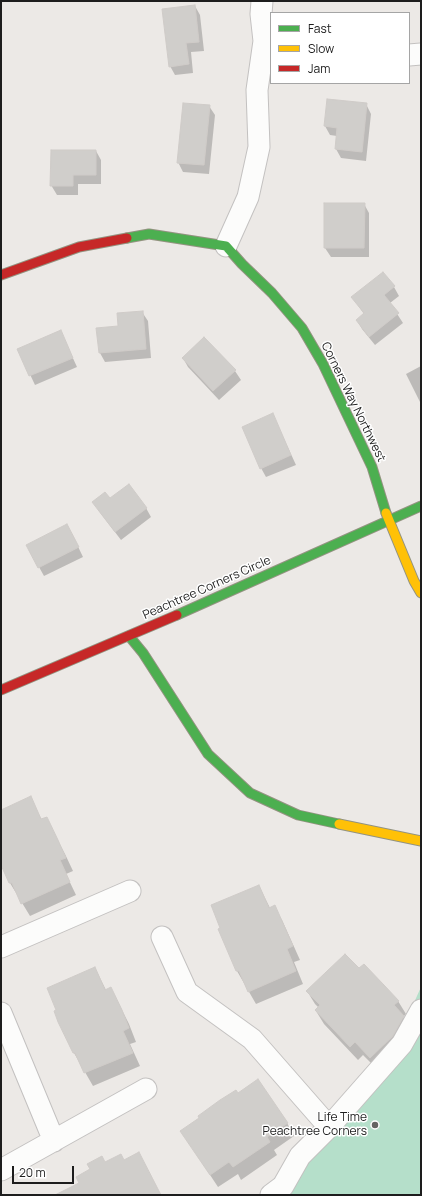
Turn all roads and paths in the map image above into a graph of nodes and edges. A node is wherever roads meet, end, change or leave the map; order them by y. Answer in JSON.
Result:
{"nodes":[{"id":1,"x":262,"y":1,"type":"edge"},
{"id":2,"x":267,"y":42,"type":"edge"},
{"id":3,"x":421,"y":54,"type":"edge"},
{"id":4,"x":410,"y":55,"type":"edge"},
{"id":5,"x":226,"y":246,"type":"junction"},
{"id":6,"x":1,"y":275,"type":"edge"},
{"id":7,"x":421,"y":506,"type":"edge"},
{"id":8,"x":388,"y":520,"type":"junction"},
{"id":9,"x":421,"y":593,"type":"edge"},
{"id":10,"x":129,"y":636,"type":"junction"},
{"id":11,"x":1,"y":690,"type":"edge"},
{"id":12,"x":421,"y":841,"type":"edge"},
{"id":13,"x":130,"y":891,"type":"dead end"},
{"id":14,"x":162,"y":937,"type":"dead end"},
{"id":15,"x":1,"y":947,"type":"edge"},
{"id":16,"x":421,"y":1010,"type":"edge"},
{"id":17,"x":1,"y":1013,"type":"edge"},
{"id":18,"x":146,"y":1089,"type":"dead end"},
{"id":19,"x":329,"y":1128,"type":"junction"},
{"id":20,"x":54,"y":1141,"type":"junction"},
{"id":21,"x":1,"y":1170,"type":"edge"},
{"id":22,"x":271,"y":1195,"type":"edge"}],
"edges":[{"from":1,"to":2,"type":"street"},
{"from":2,"to":5,"type":"street"},
{"from":3,"to":4,"type":"street"},
{"from":5,"to":6,"type":"street"},
{"from":5,"to":8,"type":"street","name":"Corners Way Northwest"},
{"from":7,"to":8,"type":"street","name":"Peachtree Corners Circle"},
{"from":8,"to":9,"type":"street","name":"Corners Way Northwest"},
{"from":8,"to":10,"type":"street","name":"Peachtree Corners Circle"},
{"from":10,"to":11,"type":"street","name":"Peachtree Corners Circle"},
{"from":10,"to":12,"type":"street"},
{"from":13,"to":15,"type":"street"},
{"from":14,"to":19,"type":"street"},
{"from":16,"to":19,"type":"street"},
{"from":17,"to":20,"type":"street"},
{"from":18,"to":20,"type":"street"},
{"from":19,"to":22,"type":"street"},
{"from":20,"to":21,"type":"street"}]}
